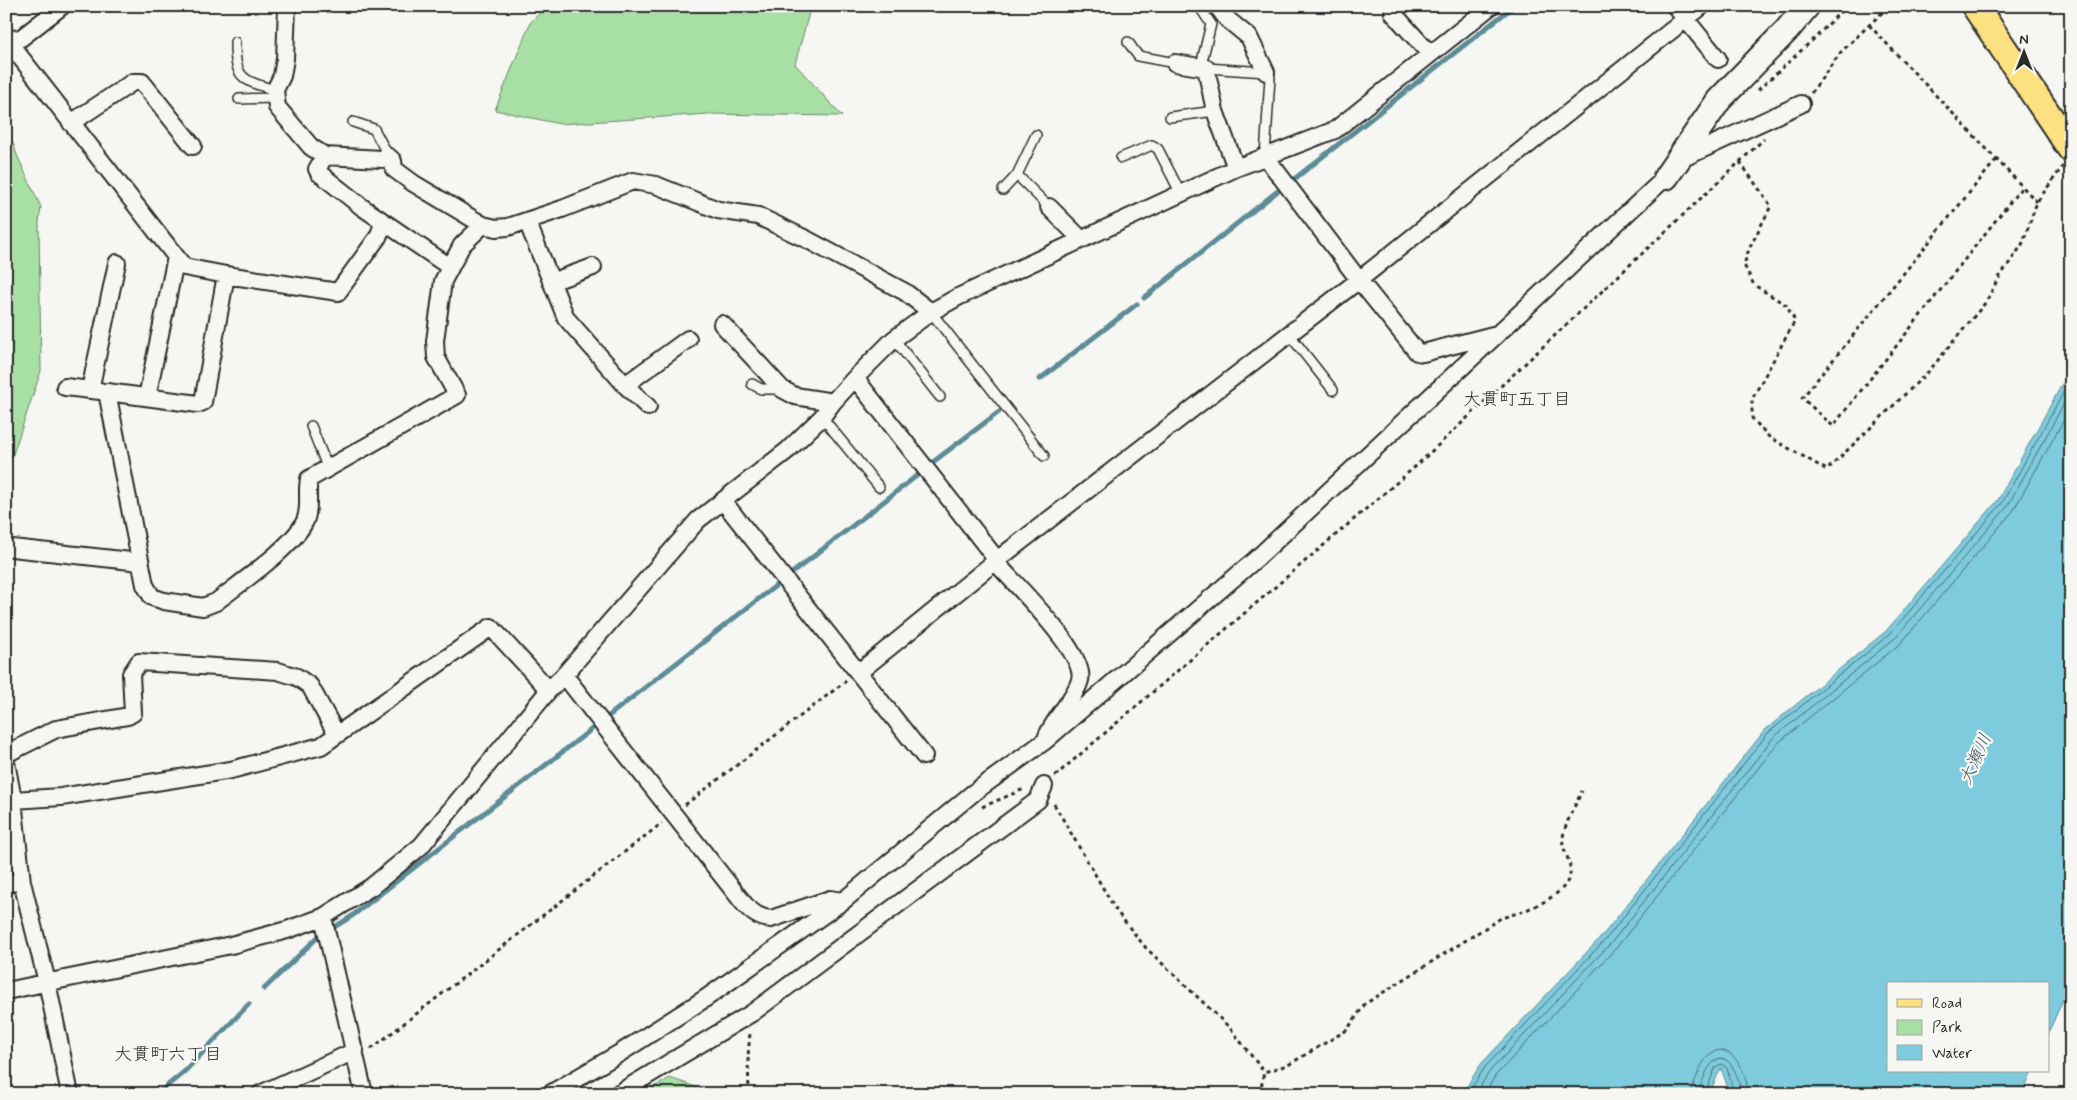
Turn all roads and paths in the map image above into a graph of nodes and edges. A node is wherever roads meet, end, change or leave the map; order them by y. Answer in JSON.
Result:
{"nodes":[{"id":1,"x":62,"y":6,"type":"edge"},
{"id":2,"x":287,"y":6,"type":"edge"},
{"id":3,"x":1199,"y":6,"type":"edge"},
{"id":4,"x":1217,"y":6,"type":"edge"},
{"id":5,"x":1491,"y":6,"type":"edge"},
{"id":6,"x":1675,"y":6,"type":"edge"},
{"id":7,"x":1702,"y":6,"type":"edge"},
{"id":8,"x":1807,"y":6,"type":"edge"},
{"id":9,"x":1889,"y":6,"type":"edge"},
{"id":10,"x":1975,"y":6,"type":"edge"},
{"id":11,"x":2062,"y":6,"type":"edge"},
{"id":12,"x":1392,"y":10,"type":"edge"},
{"id":13,"x":2071,"y":14,"type":"edge"},
{"id":14,"x":1686,"y":19,"type":"junction"},
{"id":15,"x":1869,"y":25,"type":"junction"},
{"id":16,"x":7,"y":40,"type":"edge"},
{"id":17,"x":234,"y":42,"type":"dead end"},
{"id":18,"x":1128,"y":42,"type":"dead end"},
{"id":19,"x":1430,"y":54,"type":"junction"},
{"id":20,"x":1718,"y":59,"type":"dead end"},
{"id":21,"x":1175,"y":63,"type":"joint"},
{"id":22,"x":1206,"y":68,"type":"junction"},
{"id":23,"x":1266,"y":72,"type":"junction"},
{"id":24,"x":275,"y":94,"type":"junction"},
{"id":25,"x":239,"y":99,"type":"dead end"},
{"id":26,"x":1801,"y":104,"type":"joint"},
{"id":27,"x":1215,"y":111,"type":"junction"},
{"id":28,"x":1170,"y":117,"type":"dead end"},
{"id":29,"x":353,"y":122,"type":"dead end"},
{"id":30,"x":71,"y":123,"type":"junction"},
{"id":31,"x":1036,"y":135,"type":"dead end"},
{"id":32,"x":1768,"y":136,"type":"dead end"},
{"id":33,"x":193,"y":146,"type":"dead end"},
{"id":34,"x":325,"y":156,"type":"junction"},
{"id":35,"x":1265,"y":156,"type":"junction"},
{"id":36,"x":2068,"y":156,"type":"edge"},
{"id":37,"x":389,"y":157,"type":"junction"},
{"id":38,"x":1121,"y":158,"type":"dead end"},
{"id":39,"x":1996,"y":160,"type":"junction"},
{"id":40,"x":1740,"y":162,"type":"junction"},
{"id":41,"x":1236,"y":168,"type":"junction"},
{"id":42,"x":1671,"y":169,"type":"junction"},
{"id":43,"x":1017,"y":175,"type":"junction"},
{"id":44,"x":2022,"y":187,"type":"junction"},
{"id":45,"x":1003,"y":190,"type":"dead end"},
{"id":46,"x":1180,"y":194,"type":"junction"},
{"id":47,"x":2037,"y":202,"type":"junction"},
{"id":48,"x":1049,"y":207,"type":"joint"},
{"id":49,"x":526,"y":221,"type":"junction"},
{"id":50,"x":384,"y":222,"type":"junction"},
{"id":51,"x":482,"y":225,"type":"junction"},
{"id":52,"x":1082,"y":240,"type":"junction"},
{"id":53,"x":176,"y":257,"type":"junction"},
{"id":54,"x":117,"y":263,"type":"dead end"},
{"id":55,"x":450,"y":267,"type":"junction"},
{"id":56,"x":593,"y":267,"type":"dead end"},
{"id":57,"x":226,"y":275,"type":"junction"},
{"id":58,"x":1358,"y":280,"type":"junction"},
{"id":59,"x":551,"y":282,"type":"junction"},
{"id":60,"x":931,"y":312,"type":"junction"},
{"id":61,"x":722,"y":324,"type":"dead end"},
{"id":62,"x":1501,"y":333,"type":"junction"},
{"id":63,"x":1289,"y":334,"type":"junction"},
{"id":64,"x":688,"y":339,"type":"dead end"},
{"id":65,"x":894,"y":339,"type":"junction"},
{"id":66,"x":855,"y":378,"type":"junction"},
{"id":67,"x":752,"y":384,"type":"dead end"},
{"id":68,"x":625,"y":385,"type":"junction"},
{"id":69,"x":65,"y":387,"type":"dead end"},
{"id":70,"x":782,"y":389,"type":"junction"},
{"id":71,"x":90,"y":390,"type":"junction"},
{"id":72,"x":1334,"y":390,"type":"dead end"},
{"id":73,"x":107,"y":392,"type":"junction"},
{"id":74,"x":147,"y":397,"type":"junction"},
{"id":75,"x":940,"y":397,"type":"dead end"},
{"id":76,"x":833,"y":402,"type":"junction"},
{"id":77,"x":648,"y":407,"type":"dead end"},
{"id":78,"x":822,"y":417,"type":"junction"},
{"id":79,"x":311,"y":426,"type":"dead end"},
{"id":80,"x":1044,"y":456,"type":"dead end"},
{"id":81,"x":328,"y":469,"type":"junction"},
{"id":82,"x":880,"y":487,"type":"dead end"},
{"id":83,"x":723,"y":500,"type":"junction"},
{"id":84,"x":12,"y":548,"type":"dead end"},
{"id":85,"x":998,"y":560,"type":"junction"},
{"id":86,"x":140,"y":562,"type":"junction"},
{"id":87,"x":859,"y":672,"type":"junction"},
{"id":88,"x":564,"y":675,"type":"junction"},
{"id":89,"x":548,"y":690,"type":"junction"},
{"id":90,"x":336,"y":735,"type":"junction"},
{"id":91,"x":1045,"y":741,"type":"junction"},
{"id":92,"x":6,"y":754,"type":"edge"},
{"id":93,"x":924,"y":756,"type":"dead end"},
{"id":94,"x":6,"y":762,"type":"edge"},
{"id":95,"x":1044,"y":786,"type":"junction"},
{"id":96,"x":1582,"y":791,"type":"dead end"},
{"id":97,"x":9,"y":800,"type":"edge"},
{"id":98,"x":951,"y":812,"type":"junction"},
{"id":99,"x":673,"y":814,"type":"junction"},
{"id":100,"x":11,"y":829,"type":"edge"},
{"id":101,"x":14,"y":882,"type":"edge"},
{"id":102,"x":843,"y":901,"type":"junction"},
{"id":103,"x":323,"y":917,"type":"junction"},
{"id":104,"x":47,"y":982,"type":"junction"},
{"id":105,"x":6,"y":991,"type":"edge"},
{"id":106,"x":752,"y":1012,"type":"junction"},
{"id":107,"x":356,"y":1055,"type":"junction"},
{"id":108,"x":1264,"y":1072,"type":"junction"},
{"id":109,"x":70,"y":1094,"type":"edge"},
{"id":110,"x":260,"y":1094,"type":"edge"},
{"id":111,"x":364,"y":1094,"type":"edge"},
{"id":112,"x":550,"y":1094,"type":"edge"},
{"id":113,"x":617,"y":1094,"type":"edge"},
{"id":114,"x":749,"y":1094,"type":"edge"},
{"id":115,"x":1260,"y":1094,"type":"edge"}],
"edges":[{"from":1,"to":16,"type":"street"},
{"from":2,"to":24,"type":"street"},
{"from":3,"to":22,"type":"lane"},
{"from":4,"to":23,"type":"street"},
{"from":5,"to":19,"type":"street"},
{"from":6,"to":14,"type":"street"},
{"from":7,"to":14,"type":"street"},
{"from":8,"to":42,"type":"street"},
{"from":9,"to":15,"type":"path"},
{"from":10,"to":36,"type":"main road"},
{"from":11,"to":13,"type":"path"},
{"from":12,"to":19,"type":"street"},
{"from":14,"to":20,"type":"street"},
{"from":14,"to":58,"type":"street"},
{"from":15,"to":26,"type":"path"},
{"from":15,"to":39,"type":"path"},
{"from":16,"to":30,"type":"street"},
{"from":17,"to":24,"type":"lane"},
{"from":18,"to":21,"type":"lane"},
{"from":19,"to":35,"type":"street"},
{"from":21,"to":22,"type":"street"},
{"from":22,"to":23,"type":"lane"},
{"from":22,"to":27,"type":"street"},
{"from":23,"to":35,"type":"lane"},
{"from":24,"to":25,"type":"lane"},
{"from":24,"to":34,"type":"street"},
{"from":26,"to":42,"type":"street"},
{"from":27,"to":28,"type":"lane"},
{"from":27,"to":41,"type":"street"},
{"from":29,"to":37,"type":"lane"},
{"from":30,"to":33,"type":"street"},
{"from":30,"to":53,"type":"street"},
{"from":31,"to":43,"type":"lane"},
{"from":32,"to":40,"type":"path"},
{"from":34,"to":37,"type":"street"},
{"from":34,"to":50,"type":"street"},
{"from":35,"to":41,"type":"street"},
{"from":35,"to":58,"type":"street"},
{"from":36,"to":47,"type":"path"},
{"from":37,"to":51,"type":"street"},
{"from":38,"to":46,"type":"lane"},
{"from":39,"to":44,"type":"path"},
{"from":39,"to":44,"type":"path"},
{"from":40,"to":47,"type":"path"},
{"from":40,"to":95,"type":"path"},
{"from":41,"to":46,"type":"street"},
{"from":42,"to":62,"type":"street"},
{"from":43,"to":45,"type":"lane"},
{"from":43,"to":48,"type":"lane"},
{"from":44,"to":47,"type":"path"},
{"from":46,"to":52,"type":"street"},
{"from":48,"to":52,"type":"street"},
{"from":49,"to":51,"type":"street"},
{"from":49,"to":59,"type":"street"},
{"from":49,"to":60,"type":"street"},
{"from":50,"to":55,"type":"street"},
{"from":50,"to":57,"type":"street"},
{"from":51,"to":55,"type":"street"},
{"from":52,"to":60,"type":"street"},
{"from":53,"to":57,"type":"street"},
{"from":53,"to":74,"type":"street"},
{"from":54,"to":71,"type":"street"},
{"from":55,"to":81,"type":"street"},
{"from":56,"to":59,"type":"street"},
{"from":57,"to":74,"type":"street"},
{"from":58,"to":62,"type":"street"},
{"from":58,"to":63,"type":"street"},
{"from":59,"to":68,"type":"street"},
{"from":60,"to":65,"type":"street"},
{"from":60,"to":80,"type":"lane"},
{"from":61,"to":70,"type":"street"},
{"from":62,"to":91,"type":"street"},
{"from":63,"to":72,"type":"lane"},
{"from":63,"to":85,"type":"street"},
{"from":64,"to":68,"type":"street"},
{"from":65,"to":66,"type":"street"},
{"from":65,"to":75,"type":"lane"},
{"from":66,"to":76,"type":"street"},
{"from":66,"to":85,"type":"street"},
{"from":67,"to":70,"type":"lane"},
{"from":68,"to":77,"type":"street"},
{"from":69,"to":71,"type":"street"},
{"from":70,"to":76,"type":"street"},
{"from":71,"to":73,"type":"street"},
{"from":73,"to":74,"type":"street"},
{"from":73,"to":86,"type":"street"},
{"from":76,"to":78,"type":"street"},
{"from":78,"to":82,"type":"lane"},
{"from":78,"to":83,"type":"street"},
{"from":79,"to":81,"type":"lane"},
{"from":81,"to":86,"type":"street"},
{"from":83,"to":87,"type":"street"},
{"from":83,"to":88,"type":"street"},
{"from":84,"to":86,"type":"street"},
{"from":85,"to":87,"type":"street"},
{"from":85,"to":91,"type":"street"},
{"from":87,"to":93,"type":"street"},
{"from":87,"to":99,"type":"path"},
{"from":88,"to":89,"type":"street"},
{"from":88,"to":99,"type":"street"},
{"from":89,"to":90,"type":"street"},
{"from":89,"to":103,"type":"street"},
{"from":90,"to":92,"type":"street"},
{"from":90,"to":97,"type":"street"},
{"from":91,"to":98,"type":"street"},
{"from":94,"to":97,"type":"street"},
{"from":95,"to":98,"type":"path"},
{"from":95,"to":106,"type":"street"},
{"from":95,"to":108,"type":"path"},
{"from":96,"to":108,"type":"path"},
{"from":97,"to":100,"type":"street"},
{"from":98,"to":102,"type":"street"},
{"from":99,"to":102,"type":"street"},
{"from":99,"to":107,"type":"path"},
{"from":100,"to":101,"type":"street"},
{"from":101,"to":104,"type":"street"},
{"from":102,"to":112,"type":"street"},
{"from":103,"to":104,"type":"street"},
{"from":103,"to":107,"type":"street"},
{"from":104,"to":105,"type":"street"},
{"from":104,"to":109,"type":"street"},
{"from":106,"to":113,"type":"street"},
{"from":106,"to":114,"type":"path"},
{"from":107,"to":110,"type":"street"},
{"from":107,"to":111,"type":"street"},
{"from":108,"to":115,"type":"path"}]}
